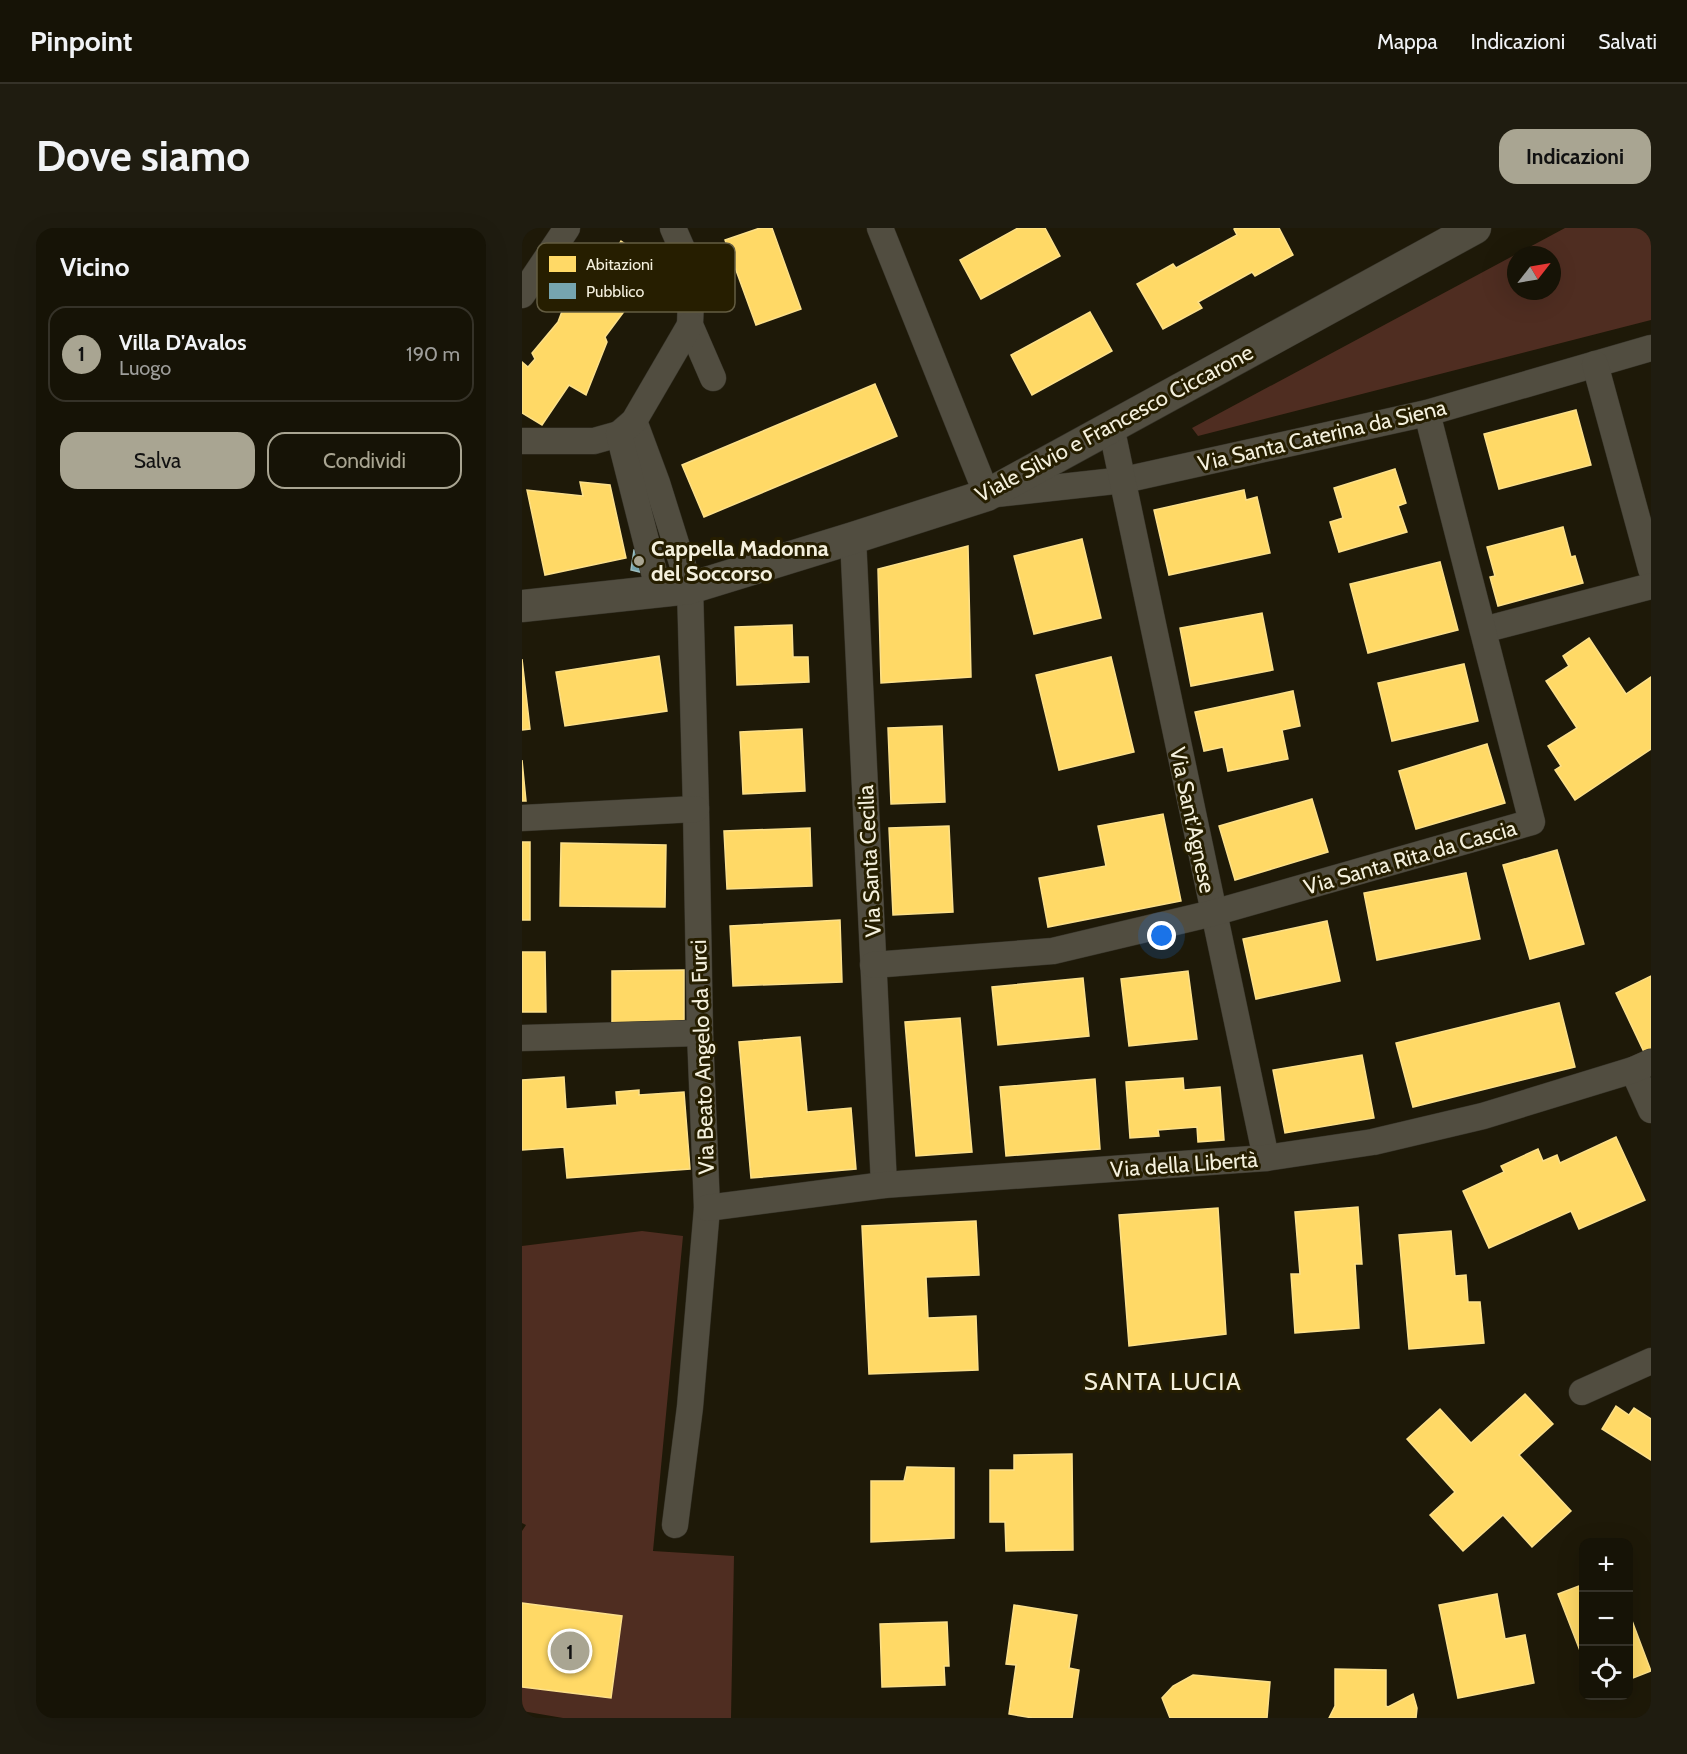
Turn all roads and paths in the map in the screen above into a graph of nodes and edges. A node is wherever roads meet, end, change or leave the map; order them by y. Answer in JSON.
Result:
{"nodes":[{"id":1,"x":567,"y":228,"type":"edge"},
{"id":2,"x":674,"y":228,"type":"edge"},
{"id":3,"x":880,"y":228,"type":"edge"},
{"id":4,"x":1475,"y":228,"type":"edge"},
{"id":5,"x":557,"y":243,"type":"edge"},
{"id":6,"x":679,"y":243,"type":"edge"},
{"id":7,"x":537,"y":273,"type":"edge"},
{"id":8,"x":522,"y":295,"type":"edge"},
{"id":9,"x":690,"y":312,"type":"edge"},
{"id":10,"x":690,"y":325,"type":"junction"},
{"id":11,"x":1651,"y":348,"type":"edge"},
{"id":12,"x":1595,"y":364,"type":"junction"},
{"id":13,"x":712,"y":378,"type":"dead end"},
{"id":14,"x":1427,"y":413,"type":"junction"},
{"id":15,"x":1111,"y":426,"type":"junction"},
{"id":16,"x":626,"y":428,"type":"junction"},
{"id":17,"x":522,"y":441,"type":"edge"},
{"id":18,"x":1124,"y":480,"type":"junction"},
{"id":19,"x":987,"y":495,"type":"junction"},
{"id":20,"x":853,"y":538,"type":"junction"},
{"id":21,"x":1651,"y":569,"type":"edge"},
{"id":22,"x":1651,"y":586,"type":"edge"},
{"id":23,"x":690,"y":588,"type":"junction"},
{"id":24,"x":659,"y":592,"type":"junction"},
{"id":25,"x":522,"y":606,"type":"edge"},
{"id":26,"x":1483,"y":630,"type":"junction"},
{"id":27,"x":696,"y":809,"type":"junction"},
{"id":28,"x":522,"y":818,"type":"edge"},
{"id":29,"x":1213,"y":914,"type":"junction"},
{"id":30,"x":873,"y":965,"type":"junction"},
{"id":31,"x":700,"y":1033,"type":"junction"},
{"id":32,"x":522,"y":1038,"type":"edge"},
{"id":33,"x":1642,"y":1066,"type":"edge"},
{"id":34,"x":1651,"y":1110,"type":"edge"},
{"id":35,"x":1266,"y":1158,"type":"junction"},
{"id":36,"x":884,"y":1185,"type":"junction"},
{"id":37,"x":707,"y":1208,"type":"junction"},
{"id":38,"x":1651,"y":1361,"type":"edge"},
{"id":39,"x":1582,"y":1392,"type":"dead end"},
{"id":40,"x":675,"y":1525,"type":"dead end"}],
"edges":[{"from":1,"to":5,"type":"street"},
{"from":2,"to":6,"type":"street"},
{"from":3,"to":19,"type":"street"},
{"from":4,"to":15,"type":"street","name":"Viale Silvio e Francesco Ciccarone"},
{"from":7,"to":8,"type":"street"},
{"from":9,"to":10,"type":"street"},
{"from":10,"to":13,"type":"street"},
{"from":10,"to":16,"type":"street"},
{"from":11,"to":12,"type":"street","name":"Via Santa Caterina da Siena"},
{"from":12,"to":14,"type":"street","name":"Via Santa Caterina da Siena"},
{"from":12,"to":21,"type":"street"},
{"from":14,"to":18,"type":"street","name":"Via Santa Caterina da Siena"},
{"from":14,"to":26,"type":"street","name":"Via Santa Rita da Cascia"},
{"from":15,"to":18,"type":"street","name":"Via Sant'Agnese"},
{"from":15,"to":19,"type":"street","name":"Viale Silvio e Francesco Ciccarone"},
{"from":16,"to":17,"type":"street"},
{"from":16,"to":23,"type":"street","name":"Via Beato Angelo da Furci"},
{"from":16,"to":24,"type":"street"},
{"from":18,"to":19,"type":"street","name":"Via Santa Caterina da Siena"},
{"from":18,"to":29,"type":"street","name":"Via Sant'Agnese"},
{"from":19,"to":20,"type":"street","name":"Viale Silvio e Francesco Ciccarone"},
{"from":20,"to":23,"type":"street","name":"Viale Silvio e Francesco Ciccarone"},
{"from":20,"to":30,"type":"street","name":"Via Santa Cecilia"},
{"from":22,"to":26,"type":"street"},
{"from":23,"to":24,"type":"street","name":"Viale Silvio e Francesco Ciccarone"},
{"from":23,"to":27,"type":"street","name":"Via Beato Angelo da Furci"},
{"from":24,"to":25,"type":"street","name":"Viale Silvio e Francesco Ciccarone"},
{"from":26,"to":29,"type":"street","name":"Via Santa Rita da Cascia"},
{"from":27,"to":28,"type":"street"},
{"from":27,"to":31,"type":"street","name":"Via Beato Angelo da Furci"},
{"from":29,"to":30,"type":"street","name":"Via Santa Rita da Cascia"},
{"from":29,"to":35,"type":"street","name":"Via Sant'Agnese"},
{"from":30,"to":36,"type":"street","name":"Via Santa Cecilia"},
{"from":31,"to":32,"type":"street"},
{"from":31,"to":37,"type":"street","name":"Via Beato Angelo da Furci"},
{"from":33,"to":34,"type":"street"},
{"from":33,"to":35,"type":"street","name":"Via della Libertà"},
{"from":35,"to":36,"type":"street","name":"Via della Libertà"},
{"from":36,"to":37,"type":"street","name":"Via della Libertà"},
{"from":37,"to":40,"type":"street","name":"Via Beato Angelo da Furci"},
{"from":38,"to":39,"type":"street"}]}
